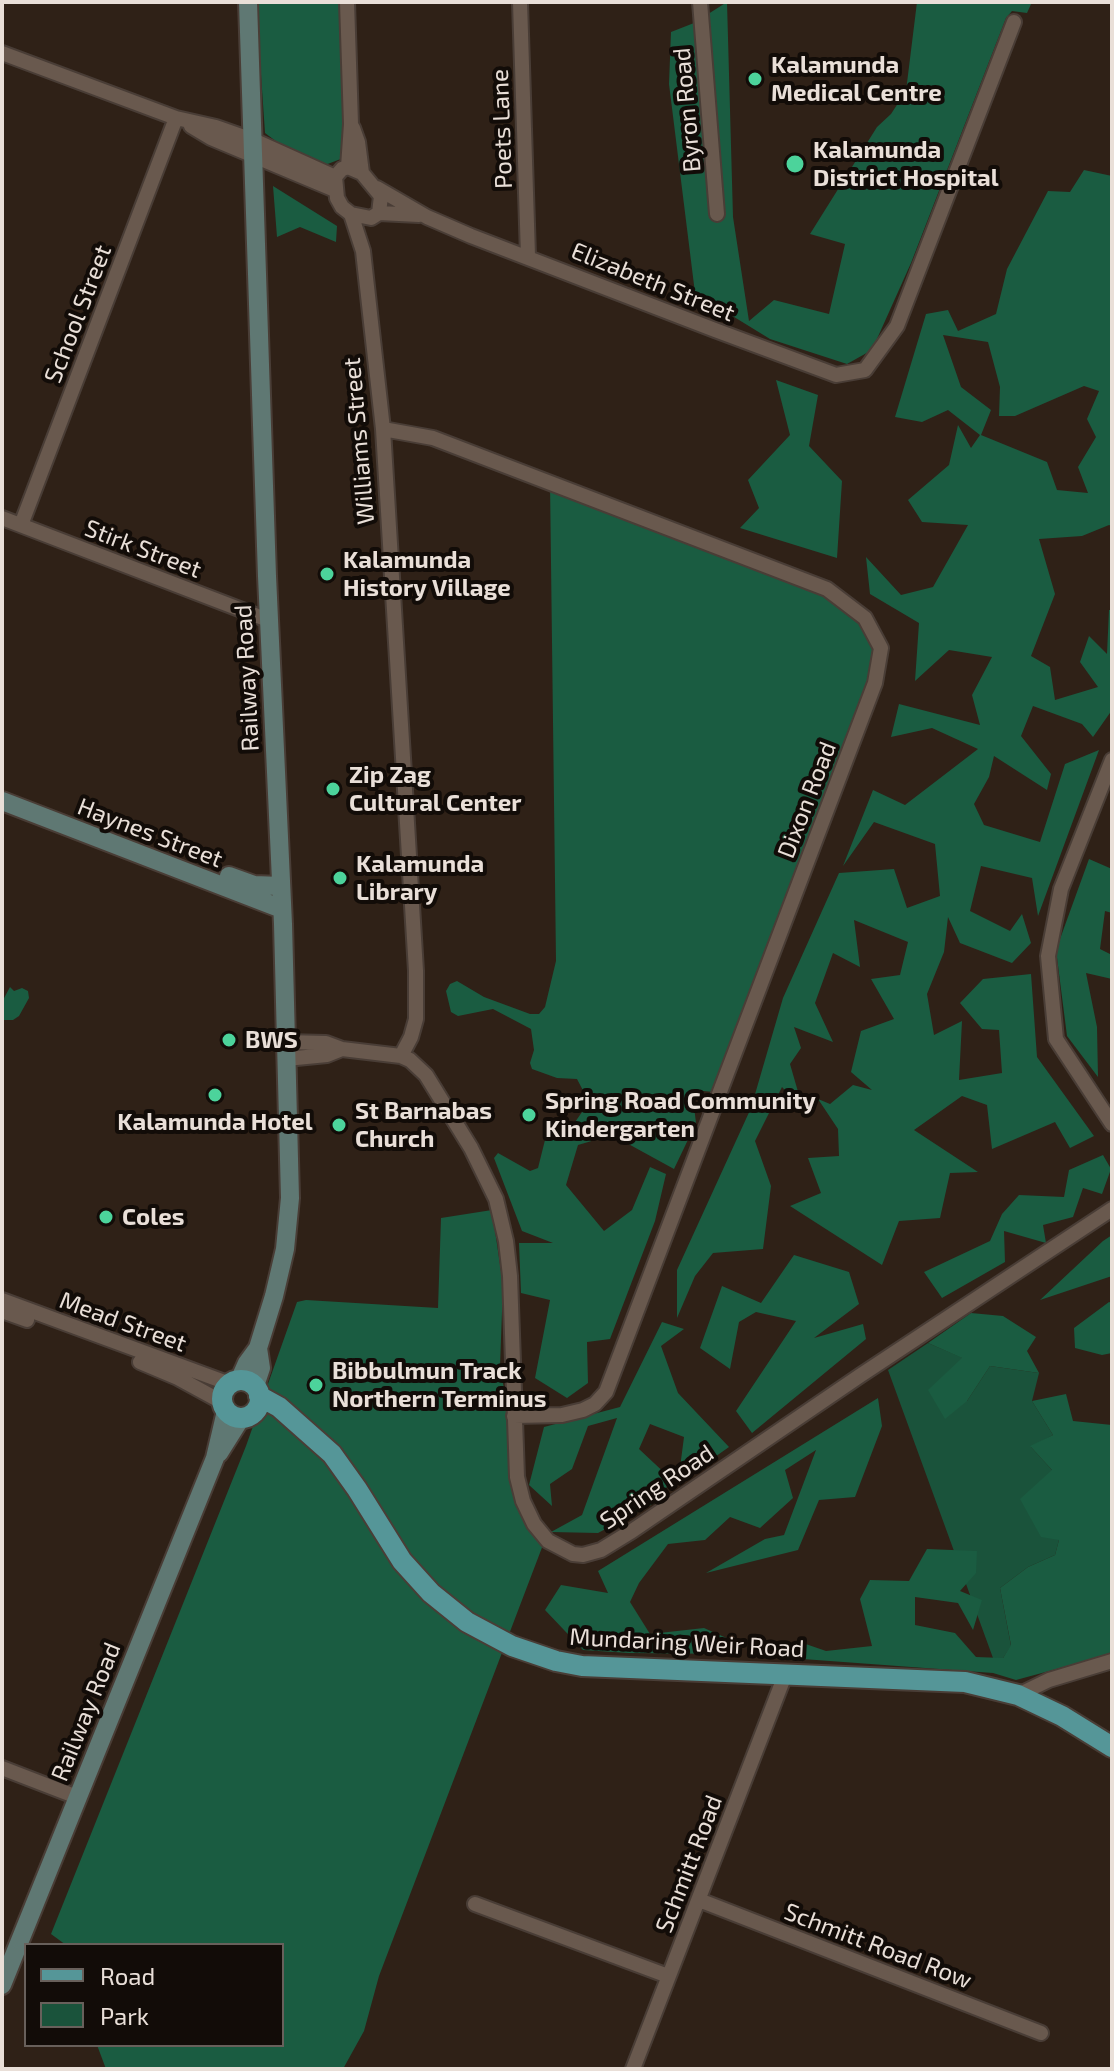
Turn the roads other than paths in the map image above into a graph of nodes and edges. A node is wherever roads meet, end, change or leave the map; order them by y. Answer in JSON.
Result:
{"nodes":[{"id":1,"x":248,"y":2,"type":"edge"},
{"id":2,"x":347,"y":2,"type":"edge"},
{"id":3,"x":520,"y":2,"type":"edge"},
{"id":4,"x":700,"y":2,"type":"edge"},
{"id":5,"x":1014,"y":22,"type":"dead end"},
{"id":6,"x":2,"y":53,"type":"edge"},
{"id":7,"x":176,"y":118,"type":"junction"},
{"id":8,"x":254,"y":148,"type":"junction"},
{"id":9,"x":355,"y":170,"type":"junction"},
{"id":10,"x":335,"y":183,"type":"junction"},
{"id":11,"x":377,"y":188,"type":"junction"},
{"id":12,"x":351,"y":214,"type":"junction"},
{"id":13,"x":717,"y":214,"type":"dead end"},
{"id":14,"x":375,"y":216,"type":"junction"},
{"id":15,"x":427,"y":217,"type":"junction"},
{"id":16,"x":363,"y":251,"type":"junction"},
{"id":17,"x":528,"y":256,"type":"junction"},
{"id":18,"x":383,"y":429,"type":"junction"},
{"id":19,"x":2,"y":518,"type":"edge"},
{"id":20,"x":21,"y":525,"type":"junction"},
{"id":21,"x":268,"y":620,"type":"junction"},
{"id":22,"x":1112,"y":760,"type":"edge"},
{"id":23,"x":2,"y":789,"type":"edge"},
{"id":24,"x":2,"y":801,"type":"edge"},
{"id":25,"x":203,"y":873,"type":"junction"},
{"id":26,"x":281,"y":886,"type":"junction"},
{"id":27,"x":282,"y":909,"type":"junction"},
{"id":28,"x":286,"y":1050,"type":"junction"},
{"id":29,"x":401,"y":1056,"type":"junction"},
{"id":30,"x":1112,"y":1124,"type":"edge"},
{"id":31,"x":1112,"y":1209,"type":"edge"},
{"id":32,"x":2,"y":1300,"type":"edge"},
{"id":33,"x":2,"y":1311,"type":"edge"},
{"id":34,"x":240,"y":1400,"type":"junction"},
{"id":35,"x":514,"y":1416,"type":"junction"},
{"id":36,"x":1112,"y":1661,"type":"edge"},
{"id":37,"x":785,"y":1675,"type":"junction"},
{"id":38,"x":1018,"y":1695,"type":"junction"},
{"id":39,"x":1112,"y":1747,"type":"edge"},
{"id":40,"x":2,"y":1768,"type":"edge"},
{"id":41,"x":77,"y":1797,"type":"junction"},
{"id":42,"x":699,"y":1900,"type":"junction"},
{"id":43,"x":475,"y":1904,"type":"dead end"},
{"id":44,"x":668,"y":1976,"type":"junction"},
{"id":45,"x":2,"y":1985,"type":"edge"},
{"id":46,"x":1041,"y":2033,"type":"dead end"},
{"id":47,"x":633,"y":2069,"type":"edge"}],
"edges":[{"from":1,"to":8,"type":"street","name":"Railway Road"},
{"from":2,"to":9,"type":"street"},
{"from":3,"to":17,"type":"street","name":"Poets Lane"},
{"from":4,"to":13,"type":"street","name":"Byron Road"},
{"from":5,"to":17,"type":"street","name":"Elizabeth Street"},
{"from":6,"to":7,"type":"street"},
{"from":7,"to":8,"type":"street"},
{"from":7,"to":20,"type":"street","name":"School Street"},
{"from":8,"to":10,"type":"street"},
{"from":8,"to":21,"type":"street","name":"Railway Road"},
{"from":9,"to":10,"type":"street"},
{"from":9,"to":11,"type":"street"},
{"from":10,"to":12,"type":"street"},
{"from":11,"to":14,"type":"street"},
{"from":11,"to":15,"type":"street","name":"Elizabeth Street"},
{"from":12,"to":14,"type":"street"},
{"from":12,"to":16,"type":"street","name":"Williams Street"},
{"from":14,"to":15,"type":"street","name":"Elizabeth Street"},
{"from":14,"to":16,"type":"street","name":"Williams Street"},
{"from":15,"to":17,"type":"street","name":"Elizabeth Street"},
{"from":16,"to":18,"type":"street","name":"Williams Street"},
{"from":18,"to":29,"type":"street","name":"Williams Street"},
{"from":18,"to":35,"type":"street","name":"Dixon Road"},
{"from":19,"to":20,"type":"street","name":"Stirk Street"},
{"from":20,"to":21,"type":"street","name":"Stirk Street"},
{"from":21,"to":26,"type":"street","name":"Railway Road"},
{"from":22,"to":30,"type":"street"},
{"from":23,"to":25,"type":"street","name":"Haynes Street"},
{"from":24,"to":25,"type":"street","name":"Haynes Street"},
{"from":25,"to":26,"type":"street","name":"Haynes Street"},
{"from":25,"to":27,"type":"street","name":"Haynes Street"},
{"from":26,"to":27,"type":"street","name":"Railway Road"},
{"from":27,"to":28,"type":"street","name":"Railway Road"},
{"from":28,"to":29,"type":"street"},
{"from":28,"to":34,"type":"street","name":"Railway Road"},
{"from":29,"to":35,"type":"street","name":"Spring Road"},
{"from":31,"to":35,"type":"street","name":"Spring Road"},
{"from":32,"to":34,"type":"street","name":"Mead Street"},
{"from":33,"to":34,"type":"street","name":"Mead Street"},
{"from":34,"to":37,"type":"main road","name":"Mundaring Weir Road"},
{"from":34,"to":41,"type":"street","name":"Railway Road"},
{"from":36,"to":38,"type":"street"},
{"from":37,"to":38,"type":"main road","name":"Mundaring Weir Road"},
{"from":37,"to":42,"type":"street","name":"Schmitt Road"},
{"from":38,"to":39,"type":"main road","name":"Mundaring Weir Road"},
{"from":40,"to":41,"type":"street"},
{"from":41,"to":45,"type":"street","name":"Railway Road"},
{"from":42,"to":44,"type":"street","name":"Schmitt Road"},
{"from":42,"to":46,"type":"street","name":"Schmitt Road Row"},
{"from":43,"to":44,"type":"street"},
{"from":44,"to":47,"type":"street","name":"Schmitt Road"}]}
